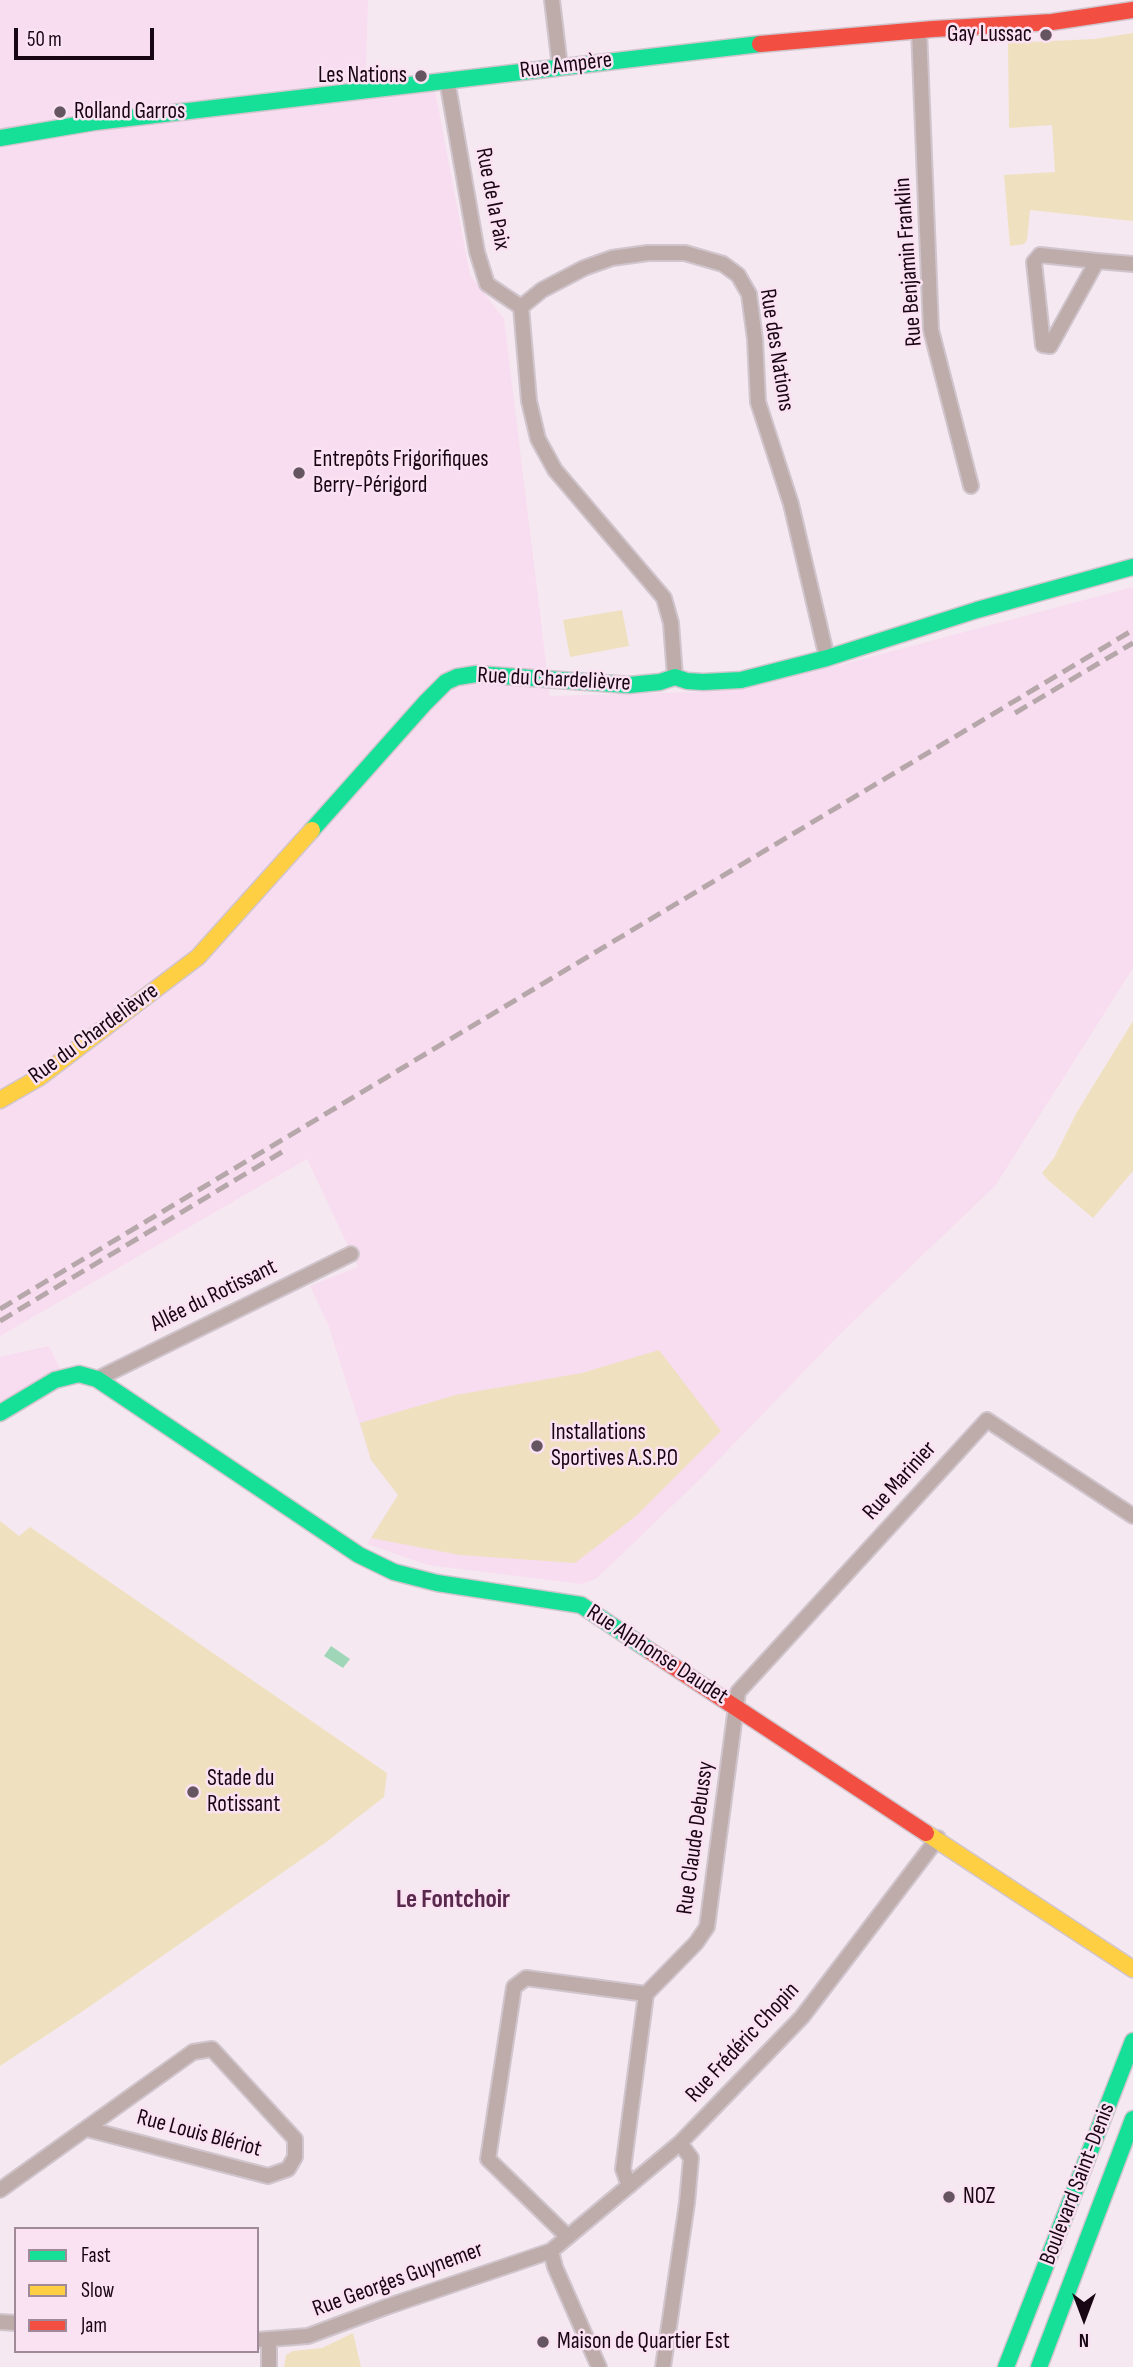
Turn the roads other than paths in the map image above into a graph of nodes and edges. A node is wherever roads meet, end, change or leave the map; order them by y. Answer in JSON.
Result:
{"nodes":[{"id":1,"x":552,"y":0,"type":"edge"},
{"id":2,"x":1133,"y":9,"type":"edge"},
{"id":3,"x":919,"y":30,"type":"junction"},
{"id":4,"x":560,"y":67,"type":"junction"},
{"id":5,"x":447,"y":80,"type":"junction"},
{"id":6,"x":0,"y":138,"type":"edge"},
{"id":7,"x":1097,"y":261,"type":"junction"},
{"id":8,"x":1133,"y":264,"type":"edge"},
{"id":9,"x":521,"y":307,"type":"junction"},
{"id":10,"x":971,"y":486,"type":"dead end"},
{"id":11,"x":1133,"y":567,"type":"edge"},
{"id":12,"x":827,"y":658,"type":"junction"},
{"id":13,"x":675,"y":677,"type":"junction"},
{"id":14,"x":0,"y":1100,"type":"edge"},
{"id":15,"x":351,"y":1254,"type":"dead end"},
{"id":16,"x":97,"y":1379,"type":"junction"},
{"id":17,"x":0,"y":1413,"type":"edge"},
{"id":18,"x":1133,"y":1516,"type":"edge"},
{"id":19,"x":735,"y":1706,"type":"junction"},
{"id":20,"x":938,"y":1838,"type":"junction"},
{"id":21,"x":1133,"y":1969,"type":"edge"},
{"id":22,"x":646,"y":1994,"type":"junction"},
{"id":23,"x":1133,"y":2041,"type":"edge"},
{"id":24,"x":1133,"y":2119,"type":"edge"},
{"id":25,"x":87,"y":2129,"type":"junction"},
{"id":26,"x":680,"y":2143,"type":"junction"},
{"id":27,"x":629,"y":2186,"type":"junction"},
{"id":28,"x":0,"y":2190,"type":"edge"},
{"id":29,"x":568,"y":2237,"type":"junction"},
{"id":30,"x":551,"y":2251,"type":"junction"},
{"id":31,"x":263,"y":2340,"type":"edge"},
{"id":32,"x":269,"y":2367,"type":"edge"},
{"id":33,"x":599,"y":2367,"type":"edge"},
{"id":34,"x":663,"y":2367,"type":"edge"},
{"id":35,"x":1006,"y":2367,"type":"edge"},
{"id":36,"x":1040,"y":2367,"type":"edge"}],
"edges":[{"from":1,"to":4,"type":"street"},
{"from":2,"to":3,"type":"street","name":"Rue Ampère"},
{"from":3,"to":4,"type":"street","name":"Rue Ampère"},
{"from":3,"to":10,"type":"street","name":"Rue Benjamin Franklin"},
{"from":4,"to":5,"type":"street","name":"Rue Ampère"},
{"from":5,"to":6,"type":"street","name":"Rue Ampère"},
{"from":5,"to":9,"type":"street","name":"Rue de la Paix"},
{"from":7,"to":7,"type":"street"},
{"from":7,"to":8,"type":"street"},
{"from":9,"to":12,"type":"street","name":"Rue des Nations"},
{"from":9,"to":13,"type":"street"},
{"from":11,"to":12,"type":"street","name":"Rue du Chardelièvre"},
{"from":12,"to":13,"type":"street","name":"Rue du Chardelièvre"},
{"from":13,"to":14,"type":"street","name":"Rue du Chardelièvre"},
{"from":15,"to":16,"type":"street","name":"Allée du Rotissant"},
{"from":16,"to":17,"type":"street","name":"Rue Alphonse Daudet"},
{"from":16,"to":19,"type":"street","name":"Rue Alphonse Daudet"},
{"from":18,"to":19,"type":"street","name":"Rue Marinier"},
{"from":19,"to":20,"type":"street","name":"Rue Alphonse Daudet"},
{"from":19,"to":22,"type":"street","name":"Rue Claude Debussy"},
{"from":20,"to":21,"type":"street","name":"Rue Alphonse Daudet"},
{"from":20,"to":26,"type":"street","name":"Rue Frédéric Chopin"},
{"from":22,"to":27,"type":"street"},
{"from":22,"to":29,"type":"street"},
{"from":23,"to":35,"type":"street","name":"Boulevard Saint-Denis"},
{"from":24,"to":36,"type":"street","name":"Boulevard Saint-Denis"},
{"from":25,"to":25,"type":"street","name":"Rue Louis Blériot"},
{"from":25,"to":28,"type":"street","name":"Rue Louis Blériot"},
{"from":26,"to":27,"type":"street","name":"Rue Frédéric Chopin"},
{"from":26,"to":34,"type":"street"},
{"from":27,"to":29,"type":"street","name":"Rue Frédéric Chopin"},
{"from":29,"to":30,"type":"street","name":"Rue Frédéric Chopin"},
{"from":30,"to":31,"type":"street","name":"Rue Georges Guynemer"},
{"from":30,"to":33,"type":"street"},
{"from":31,"to":32,"type":"street"}]}
